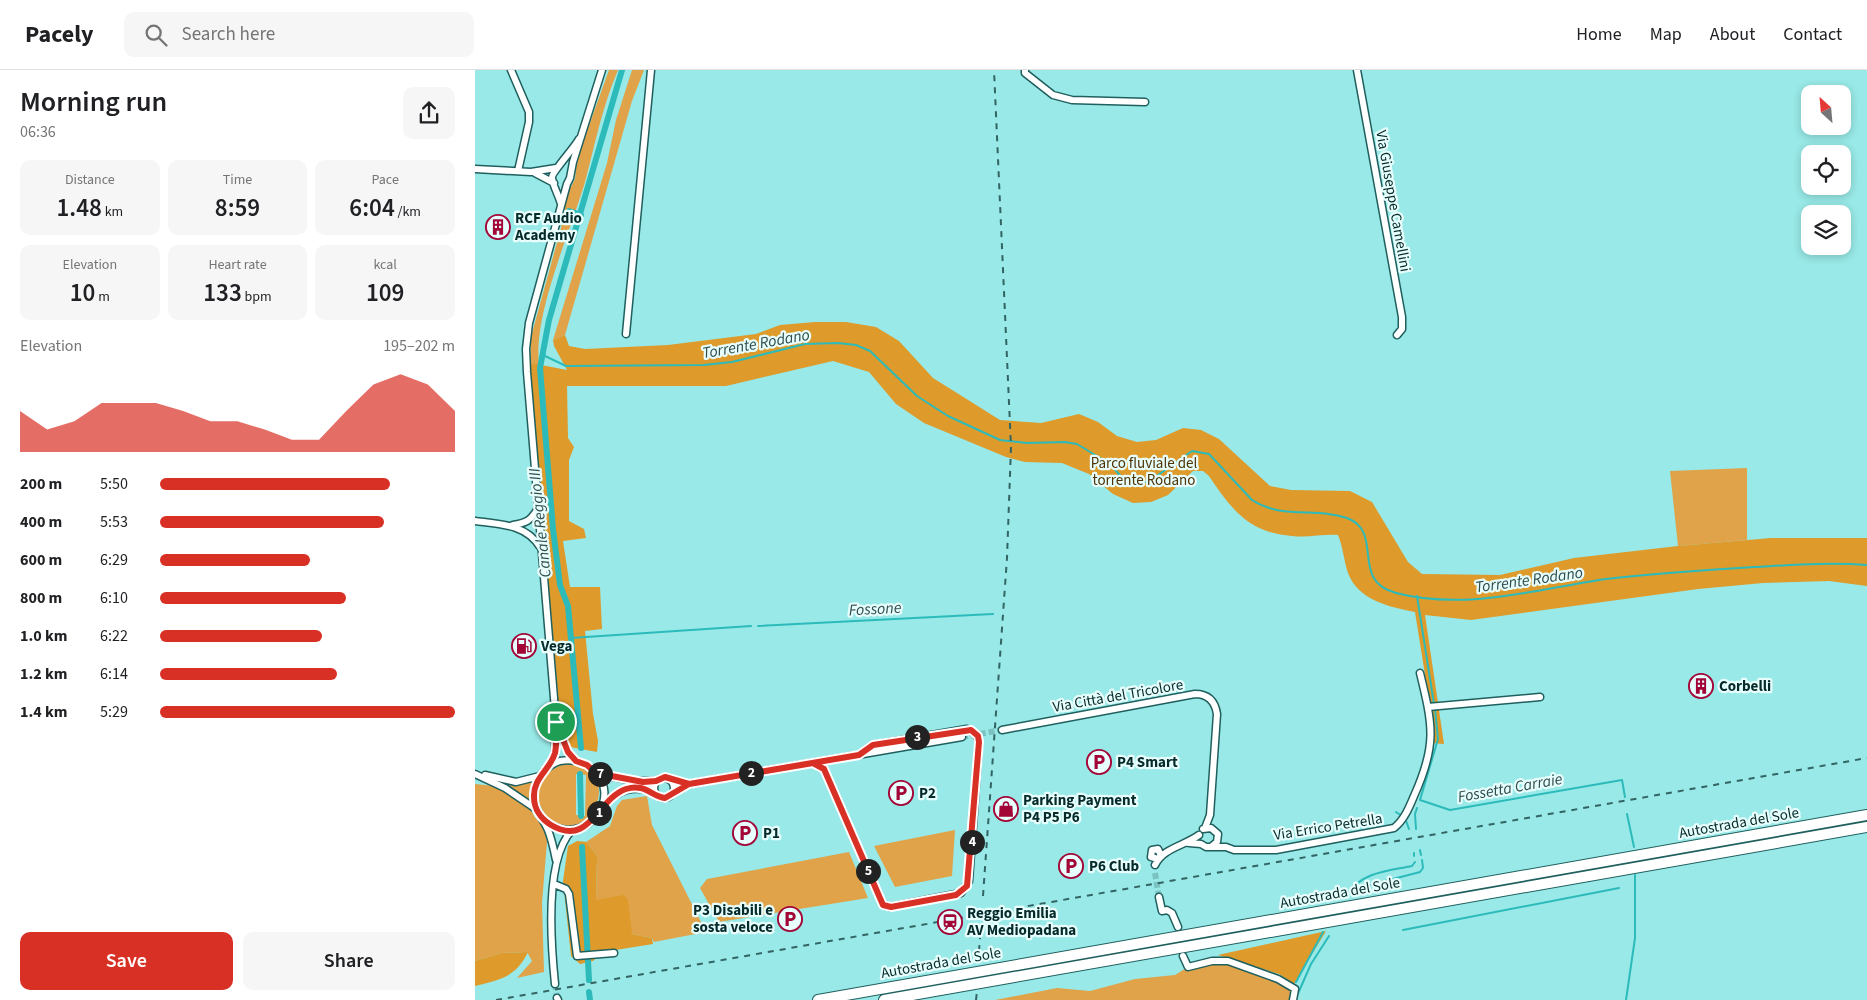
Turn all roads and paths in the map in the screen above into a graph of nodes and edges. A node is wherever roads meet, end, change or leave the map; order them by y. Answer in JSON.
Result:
{"nodes":[{"id":1,"x":511,"y":70,"type":"edge"},
{"id":2,"x":601,"y":70,"type":"edge"},
{"id":3,"x":651,"y":70,"type":"edge"},
{"id":4,"x":1025,"y":70,"type":"edge"},
{"id":5,"x":1357,"y":70,"type":"edge"},
{"id":6,"x":1145,"y":102,"type":"dead end"},
{"id":7,"x":581,"y":137,"type":"junction"},
{"id":8,"x":557,"y":167,"type":"junction"},
{"id":9,"x":475,"y":169,"type":"edge"},
{"id":10,"x":518,"y":171,"type":"junction"},
{"id":11,"x":531,"y":172,"type":"junction"},
{"id":12,"x":570,"y":173,"type":"junction"},
{"id":13,"x":555,"y":183,"type":"junction"},
{"id":14,"x":567,"y":184,"type":"junction"},
{"id":15,"x":561,"y":206,"type":"junction"},
{"id":16,"x":626,"y":334,"type":"dead end"},
{"id":17,"x":1397,"y":335,"type":"dead end"},
{"id":18,"x":537,"y":509,"type":"junction"},
{"id":19,"x":475,"y":521,"type":"edge"},
{"id":20,"x":526,"y":524,"type":"junction"},
{"id":21,"x":513,"y":525,"type":"junction"},
{"id":22,"x":539,"y":530,"type":"junction"},
{"id":23,"x":529,"y":535,"type":"junction"},
{"id":24,"x":541,"y":548,"type":"junction"},
{"id":25,"x":1420,"y":673,"type":"dead end"},
{"id":26,"x":1541,"y":696,"type":"dead end"},
{"id":27,"x":1428,"y":707,"type":"junction"},
{"id":28,"x":556,"y":722,"type":"junction"},
{"id":29,"x":1002,"y":730,"type":"tunnel mouth"},
{"id":30,"x":962,"y":737,"type":"tunnel mouth"},
{"id":31,"x":859,"y":755,"type":"junction"},
{"id":32,"x":576,"y":761,"type":"junction"},
{"id":33,"x":813,"y":763,"type":"junction"},
{"id":34,"x":548,"y":767,"type":"junction"},
{"id":35,"x":475,"y":773,"type":"edge"},
{"id":36,"x":596,"y":773,"type":"junction"},
{"id":37,"x":539,"y":776,"type":"junction"},
{"id":38,"x":671,"y":780,"type":"junction"},
{"id":39,"x":656,"y":781,"type":"junction"},
{"id":40,"x":689,"y":784,"type":"junction"},
{"id":41,"x":655,"y":792,"type":"junction"},
{"id":42,"x":674,"y":792,"type":"junction"},
{"id":43,"x":603,"y":806,"type":"junction"},
{"id":44,"x":536,"y":809,"type":"junction"},
{"id":45,"x":1210,"y":815,"type":"junction"},
{"id":46,"x":1867,"y":815,"type":"edge"},
{"id":47,"x":544,"y":820,"type":"junction"},
{"id":48,"x":1867,"y":827,"type":"edge"},
{"id":49,"x":1205,"y":828,"type":"junction"},
{"id":50,"x":1214,"y":829,"type":"junction"},
{"id":51,"x":572,"y":830,"type":"junction"},
{"id":52,"x":1199,"y":835,"type":"junction"},
{"id":53,"x":1218,"y":837,"type":"junction"},
{"id":54,"x":1189,"y":843,"type":"junction"},
{"id":55,"x":1201,"y":844,"type":"junction"},
{"id":56,"x":1212,"y":846,"type":"junction"},
{"id":57,"x":1226,"y":847,"type":"junction"},
{"id":58,"x":556,"y":860,"type":"junction"},
{"id":59,"x":1155,"y":873,"type":"tunnel mouth"},
{"id":60,"x":554,"y":884,"type":"junction"},
{"id":61,"x":1159,"y":897,"type":"tunnel mouth"},
{"id":62,"x":1178,"y":927,"type":"dead end"},
{"id":63,"x":613,"y":953,"type":"dead end"},
{"id":64,"x":1183,"y":956,"type":"dead end"},
{"id":65,"x":555,"y":984,"type":"tunnel mouth"},
{"id":66,"x":818,"y":1000,"type":"edge"},
{"id":67,"x":884,"y":1000,"type":"edge"},
{"id":68,"x":1293,"y":1000,"type":"edge"}],
"edges":[{"from":1,"to":10,"type":"street"},
{"from":2,"to":7,"type":"street"},
{"from":3,"to":16,"type":"street"},
{"from":4,"to":6,"type":"street"},
{"from":5,"to":17,"type":"street","name":"Via Giuseppe Camellini"},
{"from":7,"to":8,"type":"street"},
{"from":7,"to":12,"type":"street"},
{"from":8,"to":11,"type":"street"},
{"from":8,"to":12,"type":"street"},
{"from":8,"to":13,"type":"street"},
{"from":9,"to":10,"type":"street"},
{"from":10,"to":11,"type":"street"},
{"from":11,"to":13,"type":"street"},
{"from":12,"to":14,"type":"street"},
{"from":13,"to":14,"type":"street"},
{"from":13,"to":15,"type":"street"},
{"from":14,"to":15,"type":"street"},
{"from":15,"to":18,"type":"street"},
{"from":18,"to":20,"type":"street"},
{"from":18,"to":22,"type":"street"},
{"from":19,"to":21,"type":"street"},
{"from":20,"to":21,"type":"street"},
{"from":20,"to":22,"type":"street"},
{"from":21,"to":23,"type":"street"},
{"from":22,"to":23,"type":"street"},
{"from":22,"to":24,"type":"street"},
{"from":23,"to":24,"type":"street"},
{"from":24,"to":28,"type":"street"},
{"from":25,"to":27,"type":"street","name":"Via Errico Petrella"},
{"from":26,"to":27,"type":"street"},
{"from":27,"to":57,"type":"street","name":"Via Errico Petrella"},
{"from":28,"to":32,"type":"street"},
{"from":28,"to":34,"type":"street"},
{"from":29,"to":45,"type":"street","name":"Via Città del Tricolore"},
{"from":30,"to":31,"type":"street"},
{"from":31,"to":33,"type":"street"},
{"from":31,"to":33,"type":"street"},
{"from":32,"to":34,"type":"street"},
{"from":32,"to":36,"type":"street"},
{"from":33,"to":40,"type":"street"},
{"from":34,"to":37,"type":"street"},
{"from":35,"to":37,"type":"street"},
{"from":35,"to":44,"type":"street"},
{"from":36,"to":39,"type":"street"},
{"from":36,"to":43,"type":"street"},
{"from":37,"to":44,"type":"street"},
{"from":38,"to":39,"type":"street"},
{"from":38,"to":40,"type":"street"},
{"from":38,"to":42,"type":"street"},
{"from":39,"to":41,"type":"street"},
{"from":40,"to":42,"type":"street"},
{"from":41,"to":42,"type":"street"},
{"from":41,"to":43,"type":"street"},
{"from":43,"to":51,"type":"street"},
{"from":44,"to":47,"type":"street"},
{"from":45,"to":49,"type":"street"},
{"from":45,"to":50,"type":"street"},
{"from":46,"to":66,"type":"highway","name":"Autostrada del Sole"},
{"from":47,"to":51,"type":"street"},
{"from":47,"to":58,"type":"street"},
{"from":48,"to":67,"type":"highway","name":"Autostrada del Sole"},
{"from":49,"to":50,"type":"street"},
{"from":49,"to":52,"type":"street"},
{"from":50,"to":53,"type":"street"},
{"from":51,"to":58,"type":"street"},
{"from":52,"to":54,"type":"street"},
{"from":52,"to":55,"type":"street"},
{"from":53,"to":56,"type":"street"},
{"from":53,"to":57,"type":"street"},
{"from":54,"to":55,"type":"street"},
{"from":54,"to":59,"type":"street"},
{"from":55,"to":56,"type":"street"},
{"from":56,"to":57,"type":"street"},
{"from":58,"to":60,"type":"street"},
{"from":60,"to":63,"type":"street"},
{"from":60,"to":65,"type":"street"},
{"from":61,"to":62,"type":"street"},
{"from":64,"to":68,"type":"street"}]}
